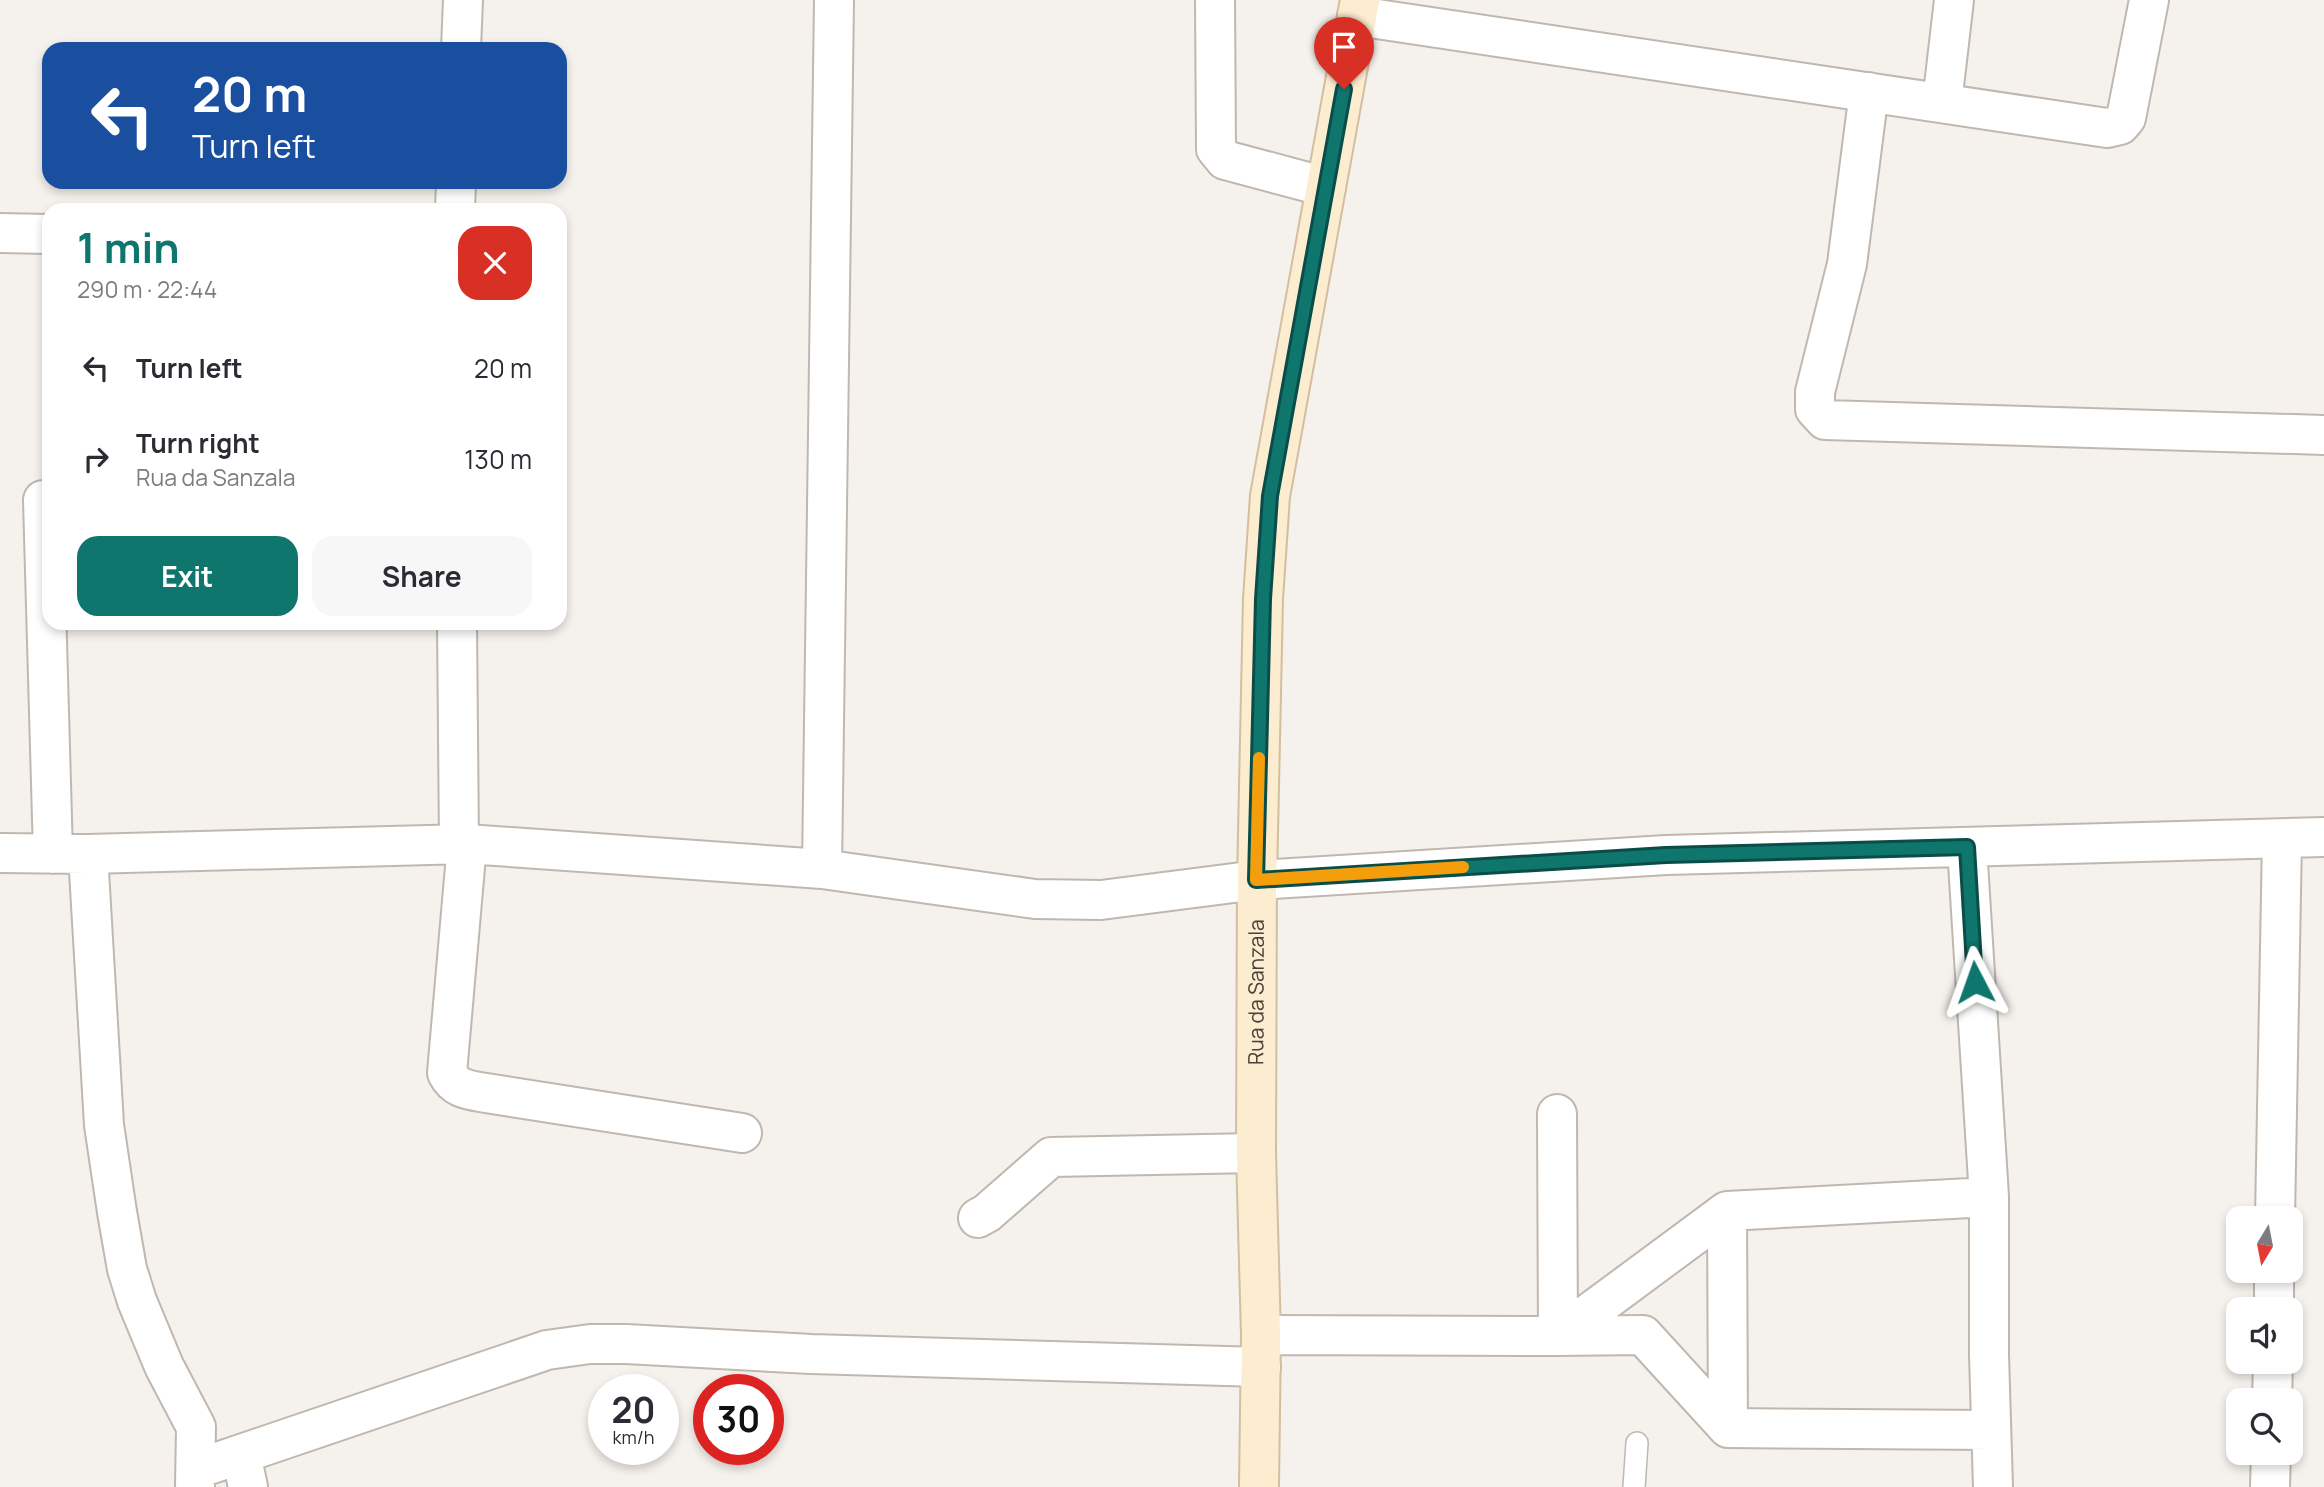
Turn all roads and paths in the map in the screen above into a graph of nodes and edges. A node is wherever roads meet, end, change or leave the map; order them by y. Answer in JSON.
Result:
{"nodes":[{"id":1,"x":463,"y":0,"type":"edge"},
{"id":2,"x":834,"y":0,"type":"edge"},
{"id":3,"x":1215,"y":0,"type":"edge"},
{"id":4,"x":1954,"y":0,"type":"edge"},
{"id":5,"x":2149,"y":0,"type":"edge"},
{"id":6,"x":1359,"y":8,"type":"edge"},
{"id":7,"x":461,"y":42,"type":"edge"},
{"id":8,"x":1869,"y":92,"type":"junction"},
{"id":9,"x":1942,"y":103,"type":"junction"},
{"id":10,"x":1326,"y":187,"type":"junction"},
{"id":11,"x":0,"y":233,"type":"edge"},
{"id":12,"x":42,"y":234,"type":"edge"},
{"id":13,"x":2324,"y":435,"type":"edge"},
{"id":14,"x":53,"y":630,"type":"edge"},
{"id":15,"x":457,"y":630,"type":"edge"},
{"id":16,"x":2324,"y":836,"type":"edge"},
{"id":17,"x":2283,"y":839,"type":"junction"},
{"id":18,"x":463,"y":844,"type":"junction"},
{"id":19,"x":1967,"y":847,"type":"junction"},
{"id":20,"x":0,"y":853,"type":"edge"},
{"id":21,"x":70,"y":854,"type":"junction"},
{"id":22,"x":822,"y":869,"type":"junction"},
{"id":23,"x":1256,"y":880,"type":"junction"},
{"id":24,"x":1557,"y":1114,"type":"dead end"},
{"id":25,"x":742,"y":1133,"type":"dead end"},
{"id":26,"x":1256,"y":1153,"type":"junction"},
{"id":27,"x":1989,"y":1197,"type":"junction"},
{"id":28,"x":2275,"y":1206,"type":"edge"},
{"id":29,"x":1727,"y":1211,"type":"junction"},
{"id":30,"x":978,"y":1217,"type":"dead end"},
{"id":31,"x":1558,"y":1336,"type":"junction"},
{"id":32,"x":1261,"y":1351,"type":"junction"},
{"id":33,"x":1728,"y":1428,"type":"junction"},
{"id":34,"x":1991,"y":1430,"type":"junction"},
{"id":35,"x":1637,"y":1443,"type":"dead end"},
{"id":36,"x":2271,"y":1465,"type":"edge"},
{"id":37,"x":245,"y":1470,"type":"edge"},
{"id":38,"x":196,"y":1478,"type":"edge"},
{"id":39,"x":1259,"y":1487,"type":"edge"},
{"id":40,"x":1634,"y":1487,"type":"edge"},
{"id":41,"x":1993,"y":1487,"type":"edge"},
{"id":42,"x":2270,"y":1487,"type":"edge"}],
"edges":[{"from":1,"to":7,"type":"street"},
{"from":2,"to":22,"type":"street"},
{"from":3,"to":10,"type":"street"},
{"from":4,"to":9,"type":"street"},
{"from":5,"to":9,"type":"street"},
{"from":6,"to":8,"type":"street"},
{"from":6,"to":10,"type":"main road","name":"Rua da Sanzala"},
{"from":8,"to":9,"type":"street"},
{"from":8,"to":13,"type":"street"},
{"from":10,"to":23,"type":"main road","name":"Rua da Sanzala"},
{"from":11,"to":12,"type":"street"},
{"from":14,"to":21,"type":"street"},
{"from":15,"to":18,"type":"street"},
{"from":16,"to":17,"type":"street"},
{"from":17,"to":19,"type":"street"},
{"from":17,"to":28,"type":"street"},
{"from":18,"to":21,"type":"street"},
{"from":18,"to":22,"type":"street"},
{"from":18,"to":25,"type":"street"},
{"from":19,"to":23,"type":"street"},
{"from":19,"to":27,"type":"street"},
{"from":20,"to":21,"type":"street"},
{"from":21,"to":38,"type":"street"},
{"from":22,"to":23,"type":"street"},
{"from":23,"to":26,"type":"main road","name":"Rua da Sanzala"},
{"from":24,"to":31,"type":"street"},
{"from":26,"to":30,"type":"street"},
{"from":26,"to":32,"type":"main road","name":"Rua da Sanzala"},
{"from":27,"to":29,"type":"street"},
{"from":27,"to":34,"type":"street"},
{"from":29,"to":31,"type":"street"},
{"from":29,"to":33,"type":"street"},
{"from":31,"to":32,"type":"street"},
{"from":31,"to":33,"type":"street"},
{"from":32,"to":37,"type":"street"},
{"from":32,"to":39,"type":"main road","name":"Rua da Sanzala"},
{"from":33,"to":34,"type":"street"},
{"from":34,"to":41,"type":"street"},
{"from":35,"to":40,"type":"lane"},
{"from":36,"to":42,"type":"street"},
{"from":37,"to":38,"type":"street"}]}
